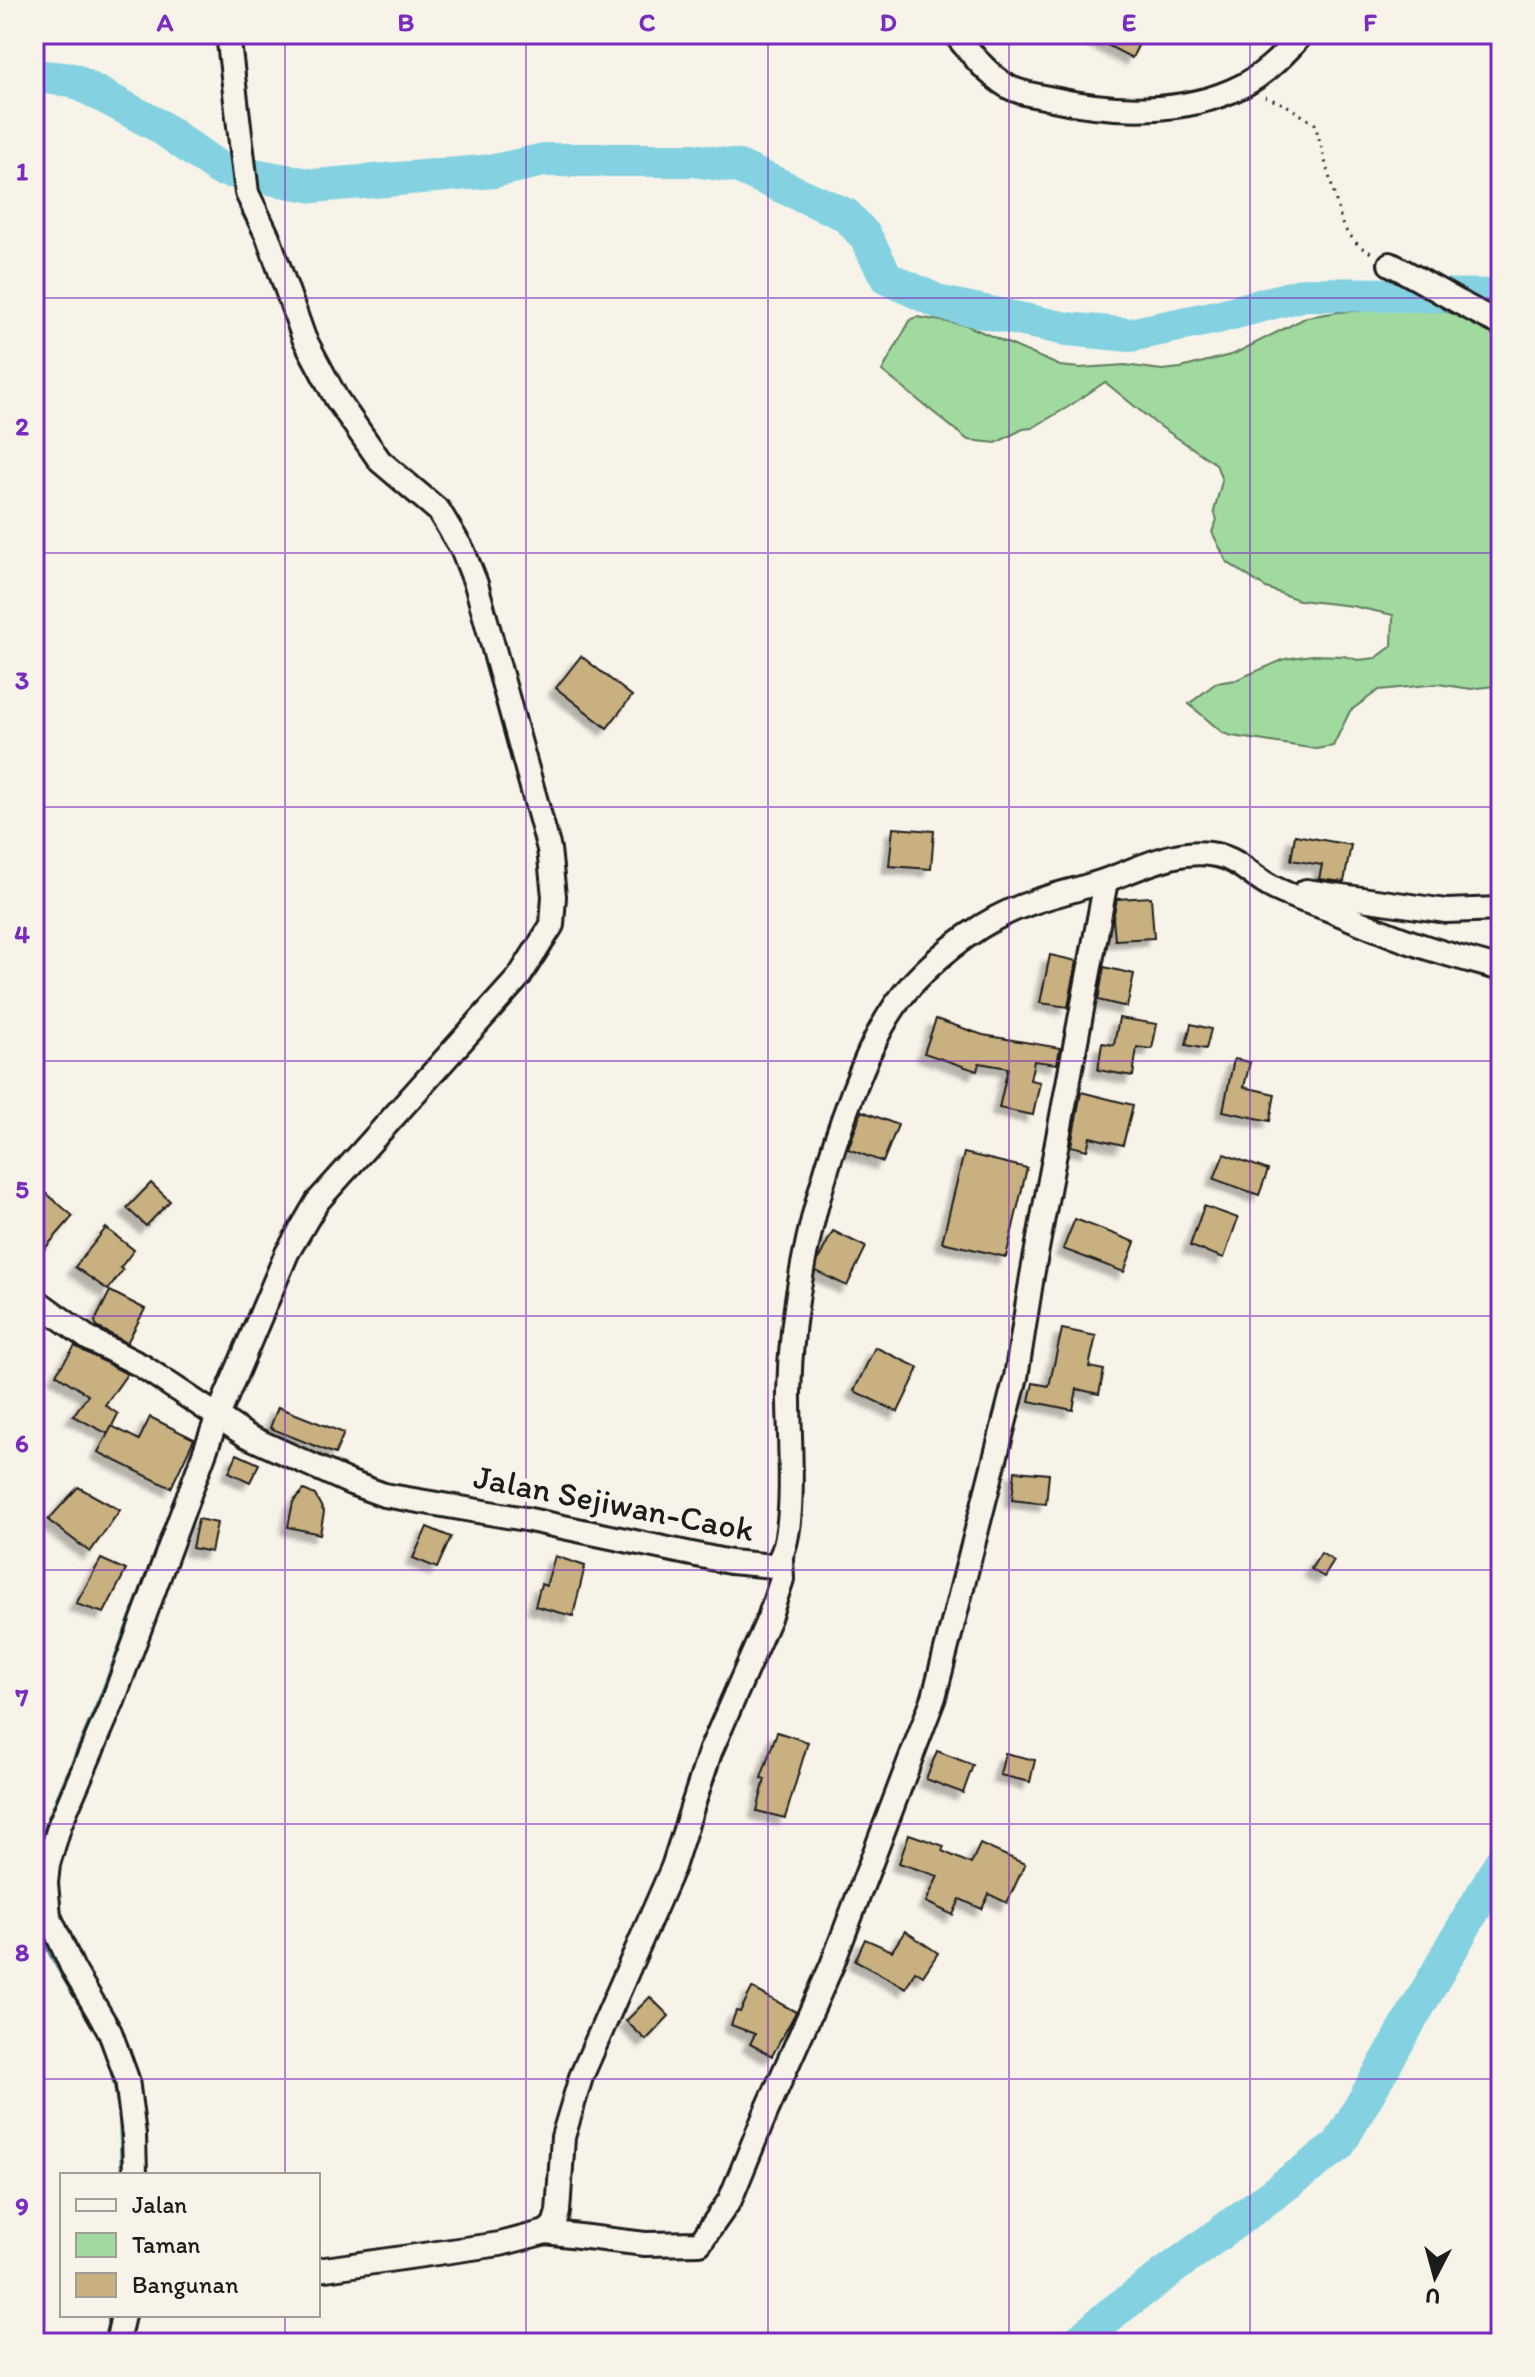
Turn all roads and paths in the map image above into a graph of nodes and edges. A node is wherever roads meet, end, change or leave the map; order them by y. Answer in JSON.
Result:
{"nodes":[{"id":1,"x":228,"y":34,"type":"edge"},
{"id":2,"x":955,"y":34,"type":"edge"},
{"id":3,"x":1302,"y":34,"type":"edge"},
{"id":4,"x":1241,"y":87,"type":"junction"},
{"id":5,"x":1390,"y":264,"type":"joint"},
{"id":6,"x":1501,"y":324,"type":"edge"},
{"id":7,"x":1106,"y":881,"type":"junction"},
{"id":8,"x":1269,"y":886,"type":"junction"},
{"id":9,"x":1501,"y":909,"type":"edge"},
{"id":10,"x":1501,"y":969,"type":"edge"},
{"id":11,"x":34,"y":1299,"type":"edge"},
{"id":12,"x":210,"y":1410,"type":"junction"},
{"id":13,"x":781,"y":1560,"type":"junction"},
{"id":14,"x":135,"y":2173,"type":"edge"},
{"id":15,"x":546,"y":2232,"type":"junction"},
{"id":16,"x":320,"y":2270,"type":"edge"},
{"id":17,"x":123,"y":2317,"type":"edge"},
{"id":18,"x":117,"y":2343,"type":"edge"}],
"edges":[{"from":1,"to":12,"type":"street"},
{"from":2,"to":4,"type":"street"},
{"from":3,"to":4,"type":"street"},
{"from":4,"to":5,"type":"path"},
{"from":5,"to":6,"type":"street"},
{"from":7,"to":8,"type":"street","name":"Jalan Sejiwan-Caok"},
{"from":7,"to":13,"type":"street","name":"Jalan Sejiwan-Caok"},
{"from":7,"to":15,"type":"street"},
{"from":8,"to":9,"type":"street"},
{"from":8,"to":10,"type":"street"},
{"from":11,"to":12,"type":"street","name":"Jalan Sejiwan-Caok"},
{"from":12,"to":13,"type":"street","name":"Jalan Sejiwan-Caok"},
{"from":12,"to":14,"type":"street"},
{"from":13,"to":15,"type":"street"},
{"from":15,"to":16,"type":"street"},
{"from":17,"to":18,"type":"street"}]}
